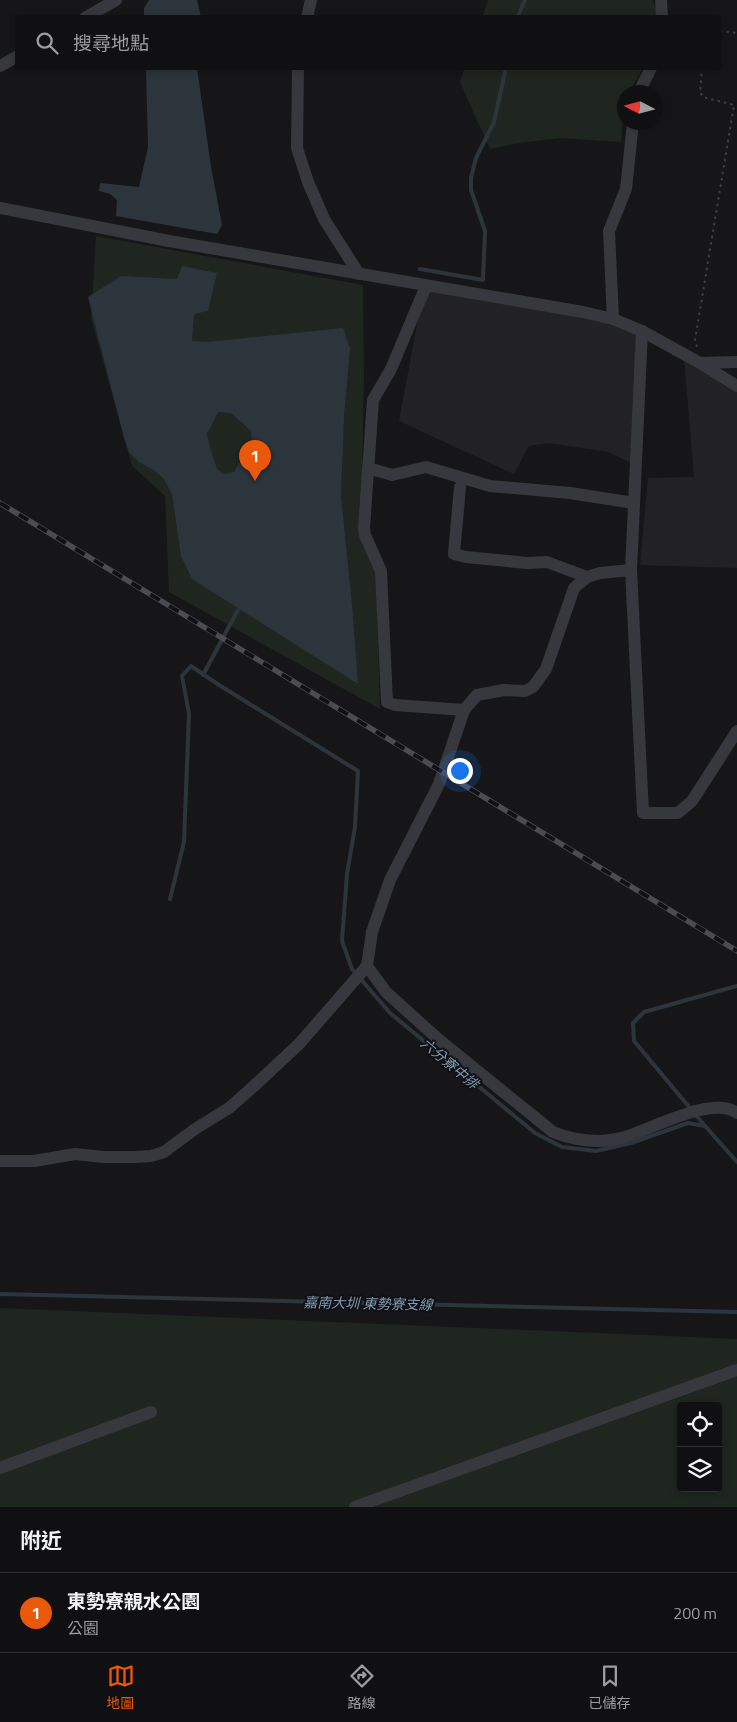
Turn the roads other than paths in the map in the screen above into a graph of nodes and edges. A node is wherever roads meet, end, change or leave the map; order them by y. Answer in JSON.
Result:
{"nodes":[{"id":1,"x":116,"y":0,"type":"edge"},
{"id":2,"x":311,"y":0,"type":"edge"},
{"id":3,"x":660,"y":0,"type":"edge"},
{"id":4,"x":90,"y":15,"type":"edge"},
{"id":5,"x":307,"y":15,"type":"edge"},
{"id":6,"x":662,"y":15,"type":"edge"},
{"id":7,"x":15,"y":58,"type":"edge"},
{"id":8,"x":0,"y":66,"type":"edge"},
{"id":9,"x":298,"y":70,"type":"edge"},
{"id":10,"x":650,"y":70,"type":"edge"},
{"id":11,"x":642,"y":85,"type":"edge"},
{"id":12,"x":632,"y":130,"type":"edge"},
{"id":13,"x":0,"y":208,"type":"edge"},
{"id":14,"x":359,"y":274,"type":"junction"},
{"id":15,"x":426,"y":286,"type":"junction"},
{"id":16,"x":613,"y":319,"type":"junction"},
{"id":17,"x":642,"y":331,"type":"junction"},
{"id":18,"x":737,"y":362,"type":"edge"},
{"id":19,"x":700,"y":363,"type":"junction"},
{"id":20,"x":737,"y":386,"type":"edge"},
{"id":21,"x":368,"y":468,"type":"junction"},
{"id":22,"x":460,"y":487,"type":"dead end"},
{"id":23,"x":634,"y":503,"type":"junction"},
{"id":24,"x":631,"y":570,"type":"junction"},
{"id":25,"x":587,"y":577,"type":"junction"},
{"id":26,"x":464,"y":710,"type":"junction"},
{"id":27,"x":737,"y":731,"type":"edge"},
{"id":28,"x":365,"y":968,"type":"junction"},
{"id":29,"x":737,"y":1113,"type":"edge"},
{"id":30,"x":0,"y":1161,"type":"edge"},
{"id":31,"x":737,"y":1370,"type":"edge"},
{"id":32,"x":151,"y":1412,"type":"dead end"},
{"id":33,"x":0,"y":1468,"type":"edge"},
{"id":34,"x":354,"y":1507,"type":"edge"}],
"edges":[{"from":1,"to":4,"type":"street"},
{"from":2,"to":5,"type":"street"},
{"from":3,"to":6,"type":"street"},
{"from":7,"to":8,"type":"street"},
{"from":9,"to":14,"type":"street"},
{"from":10,"to":11,"type":"street"},
{"from":12,"to":16,"type":"street"},
{"from":13,"to":14,"type":"street"},
{"from":14,"to":15,"type":"street"},
{"from":15,"to":16,"type":"street"},
{"from":15,"to":21,"type":"street"},
{"from":16,"to":17,"type":"street"},
{"from":17,"to":19,"type":"street"},
{"from":17,"to":23,"type":"street"},
{"from":18,"to":19,"type":"street"},
{"from":19,"to":20,"type":"street"},
{"from":21,"to":23,"type":"street"},
{"from":21,"to":26,"type":"street"},
{"from":22,"to":25,"type":"street"},
{"from":23,"to":24,"type":"street"},
{"from":24,"to":25,"type":"street"},
{"from":24,"to":27,"type":"street"},
{"from":25,"to":26,"type":"street"},
{"from":26,"to":28,"type":"street"},
{"from":28,"to":29,"type":"street"},
{"from":28,"to":30,"type":"street"},
{"from":31,"to":34,"type":"street"},
{"from":32,"to":33,"type":"street"}]}
